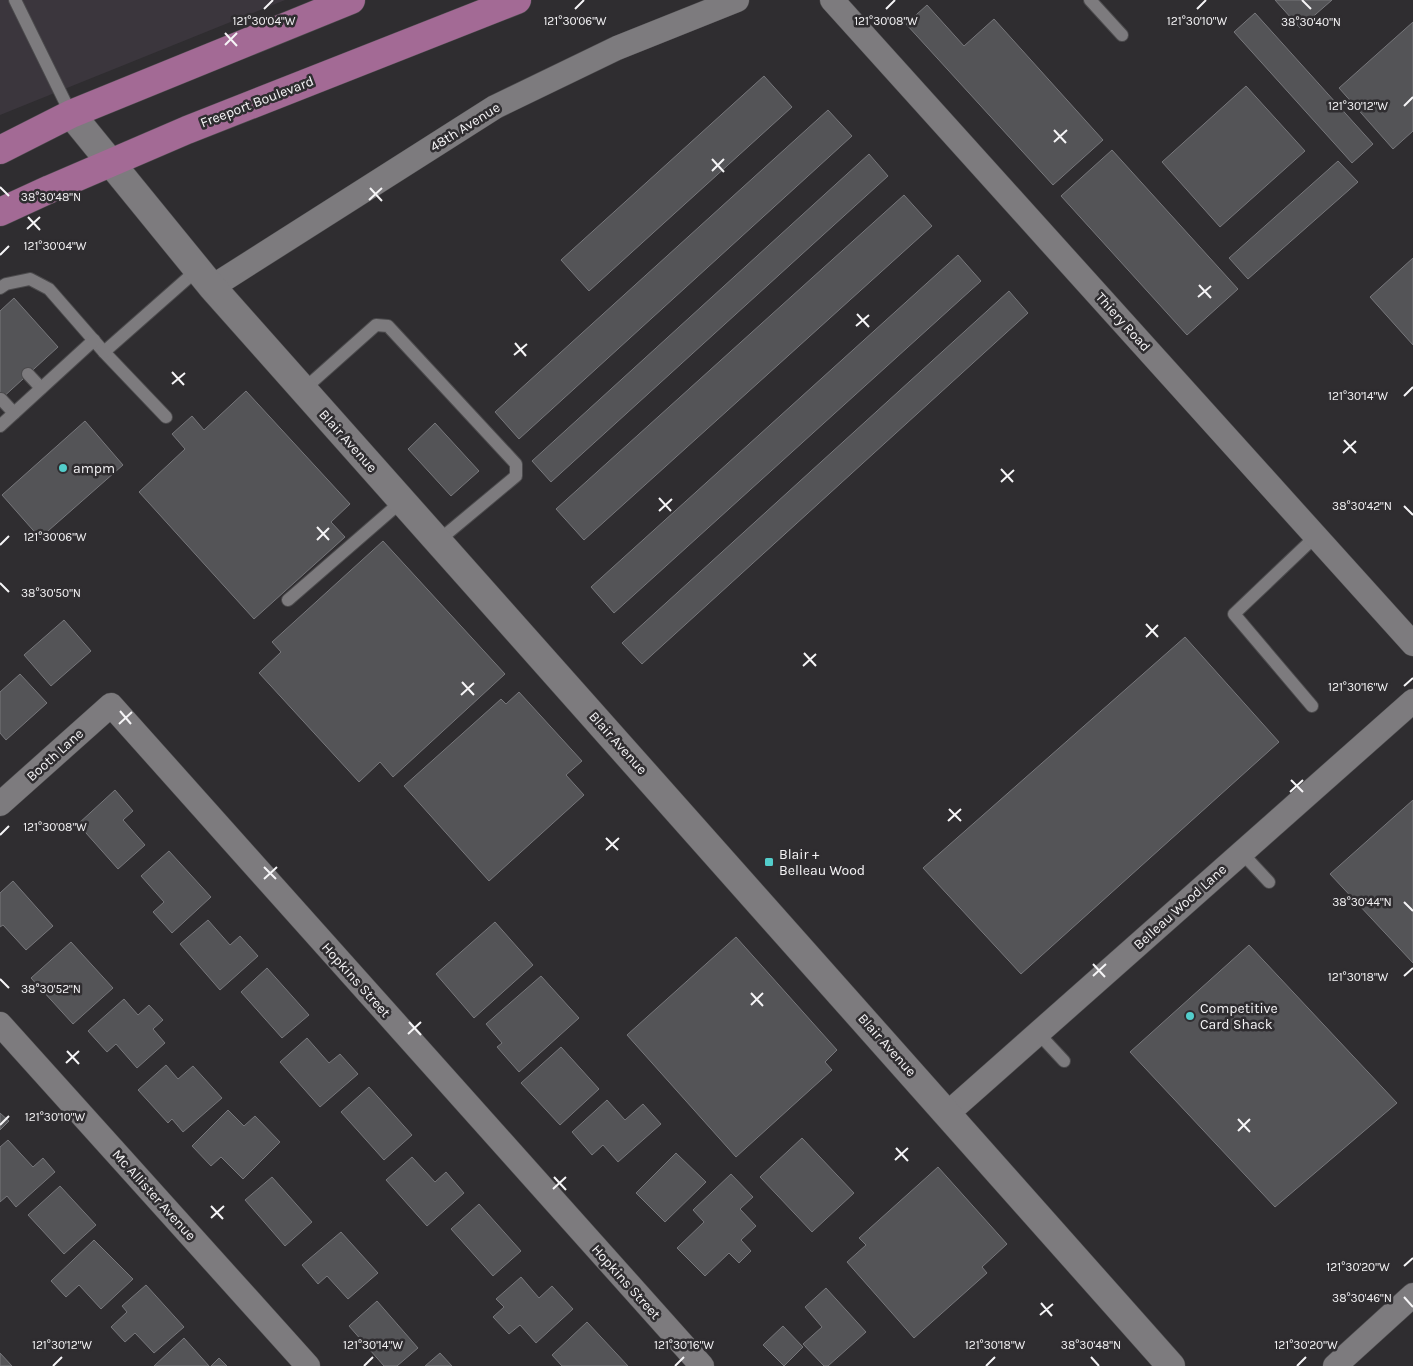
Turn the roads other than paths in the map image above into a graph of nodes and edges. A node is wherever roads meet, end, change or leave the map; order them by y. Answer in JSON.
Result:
{"nodes":[{"id":1,"x":15,"y":0,"type":"edge"},
{"id":2,"x":351,"y":0,"type":"edge"},
{"id":3,"x":517,"y":0,"type":"edge"},
{"id":4,"x":737,"y":0,"type":"edge"},
{"id":5,"x":832,"y":0,"type":"edge"},
{"id":6,"x":1090,"y":0,"type":"edge"},
{"id":7,"x":1122,"y":35,"type":"dead end"},
{"id":8,"x":71,"y":114,"type":"junction"},
{"id":9,"x":0,"y":150,"type":"edge"},
{"id":10,"x":110,"y":162,"type":"junction"},
{"id":11,"x":0,"y":212,"type":"edge"},
{"id":12,"x":204,"y":278,"type":"junction"},
{"id":13,"x":0,"y":288,"type":"edge"},
{"id":14,"x":94,"y":340,"type":"junction"},
{"id":15,"x":104,"y":352,"type":"junction"},
{"id":16,"x":28,"y":374,"type":"dead end"},
{"id":17,"x":41,"y":388,"type":"junction"},
{"id":18,"x":303,"y":390,"type":"junction"},
{"id":19,"x":1,"y":399,"type":"edge"},
{"id":20,"x":14,"y":413,"type":"junction"},
{"id":21,"x":166,"y":417,"type":"dead end"},
{"id":22,"x":0,"y":426,"type":"edge"},
{"id":23,"x":402,"y":501,"type":"junction"},
{"id":24,"x":1316,"y":536,"type":"junction"},
{"id":25,"x":438,"y":542,"type":"junction"},
{"id":26,"x":288,"y":600,"type":"dead end"},
{"id":27,"x":1413,"y":644,"type":"edge"},
{"id":28,"x":1413,"y":701,"type":"edge"},
{"id":29,"x":111,"y":705,"type":"joint"},
{"id":30,"x":1312,"y":706,"type":"dead end"},
{"id":31,"x":0,"y":804,"type":"edge"},
{"id":32,"x":1242,"y":852,"type":"junction"},
{"id":33,"x":1269,"y":882,"type":"dead end"},
{"id":34,"x":0,"y":1024,"type":"edge"},
{"id":35,"x":1038,"y":1033,"type":"junction"},
{"id":36,"x":1064,"y":1061,"type":"dead end"},
{"id":37,"x":948,"y":1114,"type":"junction"},
{"id":38,"x":1413,"y":1295,"type":"edge"},
{"id":39,"x":308,"y":1366,"type":"edge"},
{"id":40,"x":702,"y":1366,"type":"edge"},
{"id":41,"x":1171,"y":1366,"type":"edge"},
{"id":42,"x":1335,"y":1366,"type":"edge"}],
"edges":[{"from":1,"to":8,"type":"lane"},
{"from":2,"to":8,"type":"main road"},
{"from":3,"to":10,"type":"main road","name":"Freeport Boulevard"},
{"from":4,"to":12,"type":"street","name":"48th Avenue"},
{"from":5,"to":24,"type":"street","name":"Thiery Road"},
{"from":6,"to":7,"type":"lane"},
{"from":8,"to":9,"type":"main road"},
{"from":8,"to":10,"type":"street","name":"Blair Avenue"},
{"from":10,"to":11,"type":"main road","name":"Freeport Boulevard"},
{"from":10,"to":12,"type":"street","name":"Blair Avenue"},
{"from":12,"to":15,"type":"lane"},
{"from":12,"to":18,"type":"street","name":"Blair Avenue"},
{"from":13,"to":14,"type":"lane"},
{"from":14,"to":15,"type":"lane"},
{"from":14,"to":17,"type":"lane"},
{"from":15,"to":21,"type":"lane"},
{"from":16,"to":17,"type":"lane"},
{"from":17,"to":20,"type":"lane"},
{"from":18,"to":23,"type":"street","name":"Blair Avenue"},
{"from":18,"to":25,"type":"lane"},
{"from":19,"to":20,"type":"lane"},
{"from":20,"to":22,"type":"lane"},
{"from":23,"to":25,"type":"street","name":"Blair Avenue"},
{"from":23,"to":26,"type":"lane"},
{"from":24,"to":27,"type":"street","name":"Thiery Road"},
{"from":24,"to":30,"type":"lane"},
{"from":25,"to":37,"type":"street","name":"Blair Avenue"},
{"from":28,"to":32,"type":"street","name":"Belleau Wood Lane"},
{"from":29,"to":31,"type":"street","name":"Booth Lane"},
{"from":29,"to":40,"type":"street","name":"Hopkins Street"},
{"from":32,"to":33,"type":"lane"},
{"from":32,"to":35,"type":"street","name":"Belleau Wood Lane"},
{"from":34,"to":39,"type":"street","name":"Mc Allister Avenue"},
{"from":35,"to":36,"type":"lane"},
{"from":35,"to":37,"type":"street","name":"Belleau Wood Lane"},
{"from":37,"to":41,"type":"street","name":"Blair Avenue"},
{"from":38,"to":42,"type":"street"}]}
